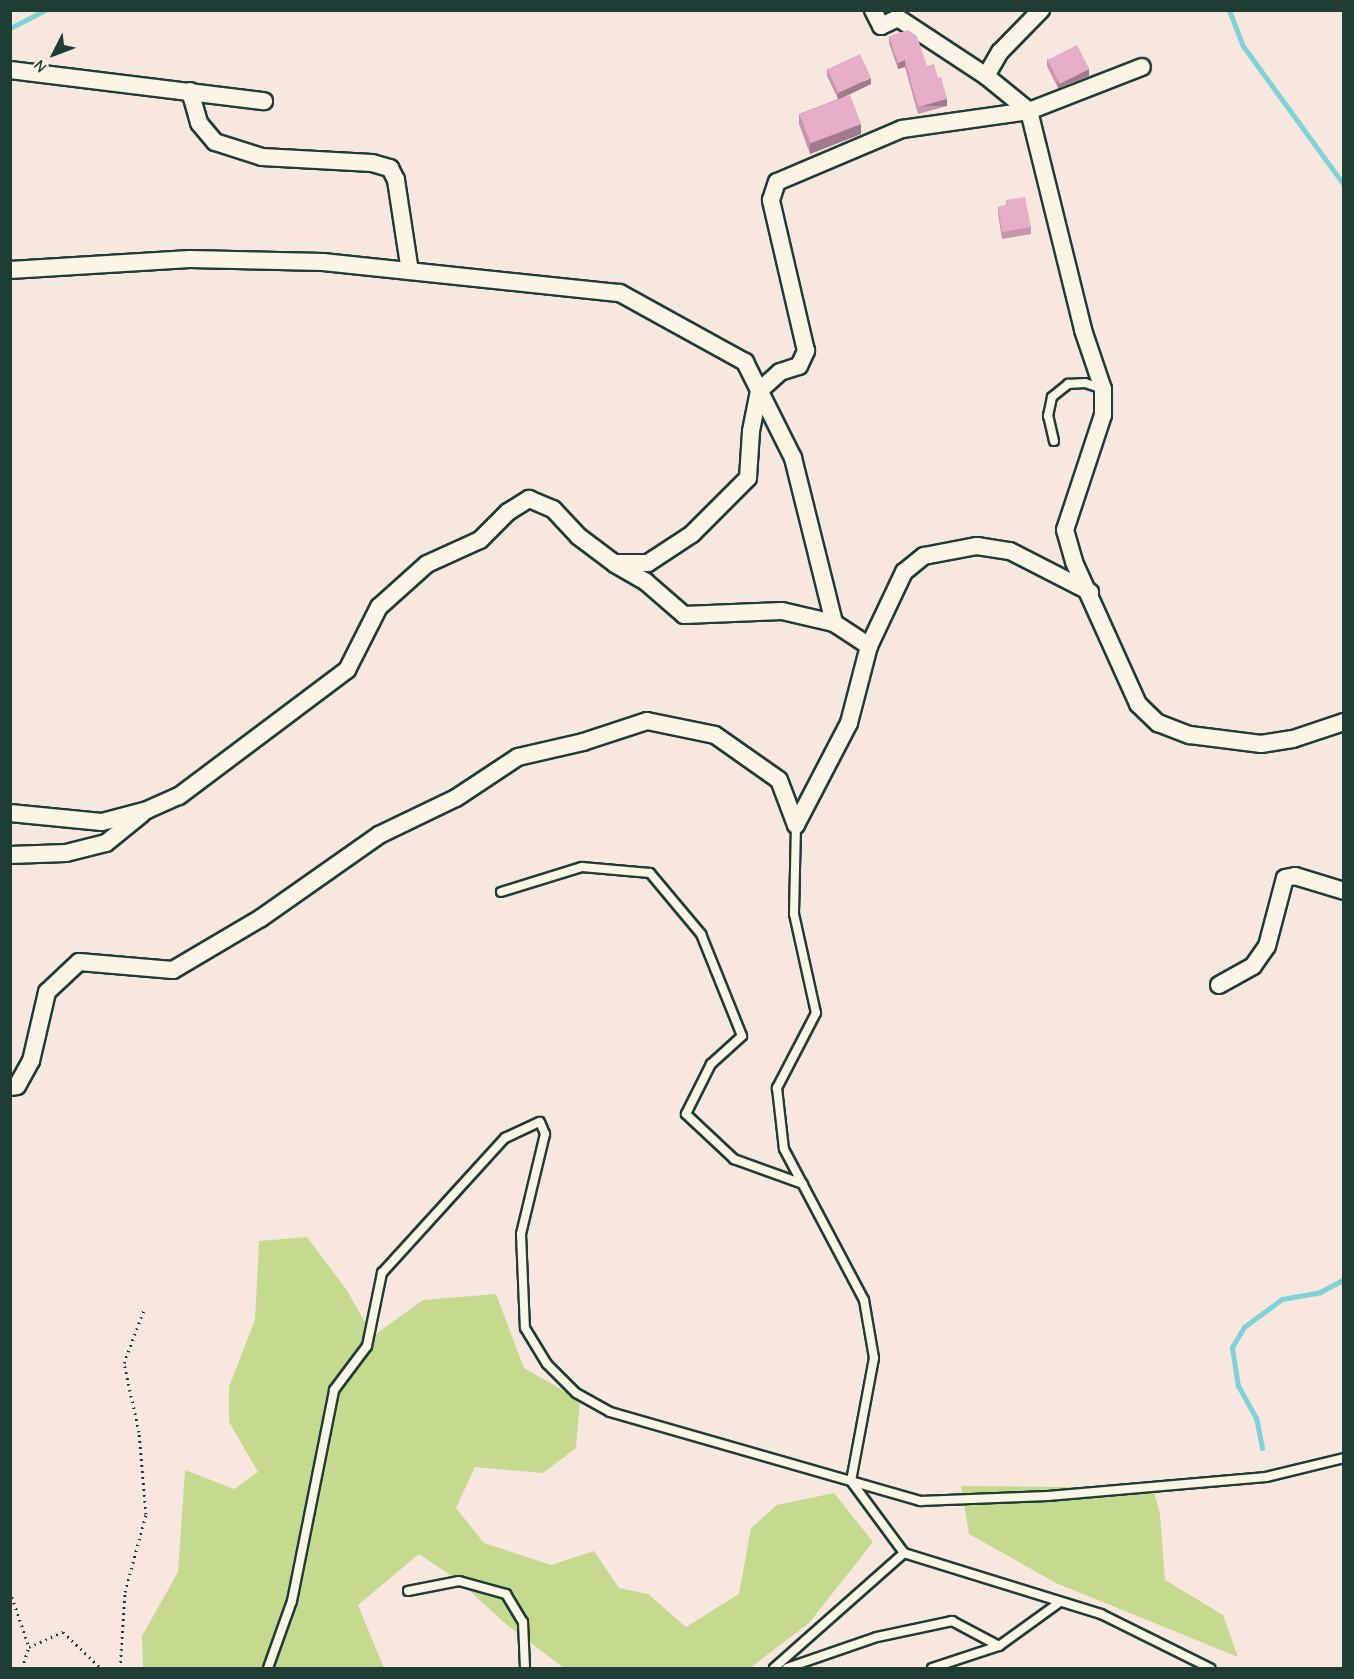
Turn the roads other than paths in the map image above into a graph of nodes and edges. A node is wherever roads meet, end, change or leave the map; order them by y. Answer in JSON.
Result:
{"nodes":[{"id":1,"x":873,"y":10,"type":"edge"},
{"id":2,"x":1041,"y":10,"type":"edge"},
{"id":3,"x":901,"y":14,"type":"edge"},
{"id":4,"x":1142,"y":67,"type":"dead end"},
{"id":5,"x":10,"y":70,"type":"edge"},
{"id":6,"x":986,"y":76,"type":"junction"},
{"id":7,"x":190,"y":91,"type":"junction"},
{"id":8,"x":264,"y":101,"type":"dead end"},
{"id":9,"x":1029,"y":111,"type":"junction"},
{"id":10,"x":10,"y":270,"type":"edge"},
{"id":11,"x":410,"y":271,"type":"junction"},
{"id":12,"x":1103,"y":389,"type":"junction"},
{"id":13,"x":759,"y":391,"type":"junction"},
{"id":14,"x":1054,"y":441,"type":"dead end"},
{"id":15,"x":614,"y":564,"type":"junction"},
{"id":16,"x":1090,"y":592,"type":"junction"},
{"id":17,"x":834,"y":623,"type":"junction"},
{"id":18,"x":868,"y":646,"type":"junction"},
{"id":19,"x":1344,"y":722,"type":"edge"},
{"id":20,"x":147,"y":810,"type":"junction"},
{"id":21,"x":10,"y":813,"type":"edge"},
{"id":22,"x":796,"y":825,"type":"junction"},
{"id":23,"x":10,"y":855,"type":"edge"},
{"id":24,"x":1344,"y":891,"type":"edge"},
{"id":25,"x":501,"y":892,"type":"dead end"},
{"id":26,"x":1219,"y":985,"type":"dead end"},
{"id":27,"x":10,"y":1087,"type":"edge"},
{"id":28,"x":803,"y":1184,"type":"junction"},
{"id":29,"x":1344,"y":1458,"type":"edge"},
{"id":30,"x":851,"y":1482,"type":"junction"},
{"id":31,"x":904,"y":1554,"type":"junction"},
{"id":32,"x":408,"y":1591,"type":"dead end"},
{"id":33,"x":1060,"y":1602,"type":"junction"},
{"id":34,"x":999,"y":1646,"type":"junction"},
{"id":35,"x":268,"y":1668,"type":"edge"},
{"id":36,"x":525,"y":1668,"type":"edge"},
{"id":37,"x":774,"y":1668,"type":"edge"},
{"id":38,"x":787,"y":1668,"type":"edge"},
{"id":39,"x":932,"y":1668,"type":"edge"},
{"id":40,"x":1210,"y":1668,"type":"edge"}],
"edges":[{"from":1,"to":3,"type":"street"},
{"from":2,"to":6,"type":"street"},
{"from":3,"to":6,"type":"street"},
{"from":4,"to":9,"type":"street"},
{"from":5,"to":7,"type":"street"},
{"from":6,"to":9,"type":"street"},
{"from":7,"to":8,"type":"street"},
{"from":7,"to":11,"type":"street"},
{"from":9,"to":12,"type":"street"},
{"from":9,"to":13,"type":"street"},
{"from":10,"to":11,"type":"street"},
{"from":11,"to":13,"type":"street"},
{"from":12,"to":14,"type":"lane"},
{"from":12,"to":16,"type":"street"},
{"from":13,"to":15,"type":"street"},
{"from":13,"to":17,"type":"street"},
{"from":15,"to":17,"type":"street"},
{"from":15,"to":20,"type":"street"},
{"from":16,"to":18,"type":"street"},
{"from":16,"to":19,"type":"street"},
{"from":17,"to":18,"type":"street"},
{"from":18,"to":22,"type":"street"},
{"from":20,"to":21,"type":"street"},
{"from":20,"to":23,"type":"street"},
{"from":22,"to":27,"type":"street"},
{"from":22,"to":28,"type":"lane"},
{"from":24,"to":26,"type":"street"},
{"from":25,"to":28,"type":"lane"},
{"from":28,"to":30,"type":"lane"},
{"from":29,"to":30,"type":"lane"},
{"from":30,"to":31,"type":"lane"},
{"from":30,"to":35,"type":"lane"},
{"from":31,"to":33,"type":"lane"},
{"from":31,"to":37,"type":"lane"},
{"from":32,"to":36,"type":"lane"},
{"from":33,"to":34,"type":"lane"},
{"from":33,"to":40,"type":"lane"},
{"from":34,"to":38,"type":"lane"},
{"from":34,"to":39,"type":"lane"}]}
